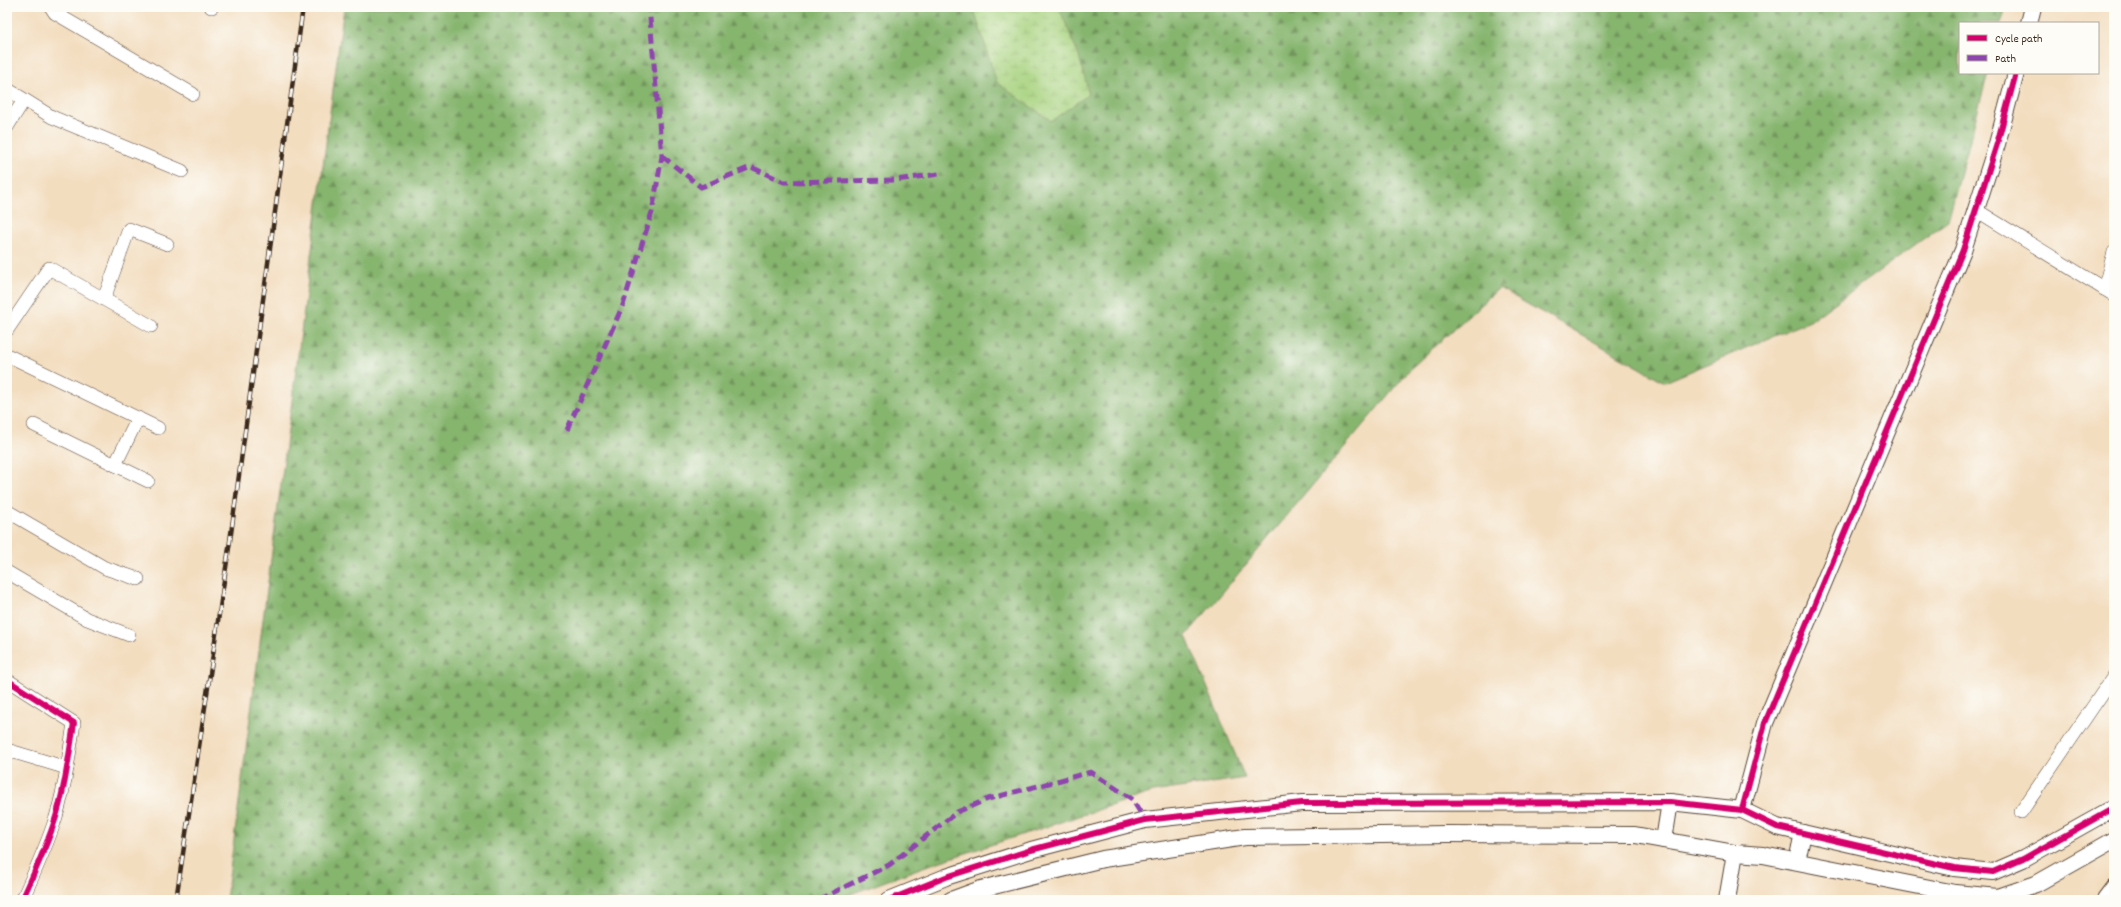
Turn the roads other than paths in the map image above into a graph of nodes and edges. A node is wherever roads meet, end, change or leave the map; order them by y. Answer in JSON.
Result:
{"nodes":[{"id":1,"x":51,"y":7,"type":"edge"},
{"id":2,"x":2033,"y":7,"type":"edge"},
{"id":3,"x":2029,"y":22,"type":"edge"},
{"id":4,"x":2016,"y":74,"type":"edge"},
{"id":5,"x":7,"y":89,"type":"edge"},
{"id":6,"x":193,"y":94,"type":"dead end"},
{"id":7,"x":24,"y":100,"type":"junction"},
{"id":8,"x":7,"y":127,"type":"edge"},
{"id":9,"x":182,"y":171,"type":"dead end"},
{"id":10,"x":1976,"y":210,"type":"junction"},
{"id":11,"x":167,"y":244,"type":"dead end"},
{"id":12,"x":2114,"y":252,"type":"edge"},
{"id":13,"x":2109,"y":292,"type":"edge"},
{"id":14,"x":104,"y":299,"type":"junction"},
{"id":15,"x":151,"y":326,"type":"dead end"},
{"id":16,"x":7,"y":330,"type":"edge"},
{"id":17,"x":7,"y":355,"type":"edge"},
{"id":18,"x":138,"y":418,"type":"junction"},
{"id":19,"x":34,"y":425,"type":"dead end"},
{"id":20,"x":158,"y":428,"type":"dead end"},
{"id":21,"x":115,"y":465,"type":"junction"},
{"id":22,"x":148,"y":481,"type":"dead end"},
{"id":23,"x":7,"y":511,"type":"edge"},
{"id":24,"x":7,"y":572,"type":"edge"},
{"id":25,"x":138,"y":579,"type":"dead end"},
{"id":26,"x":129,"y":635,"type":"dead end"},
{"id":27,"x":2114,"y":676,"type":"edge"},
{"id":28,"x":7,"y":680,"type":"edge"},
{"id":29,"x":7,"y":750,"type":"edge"},
{"id":30,"x":67,"y":768,"type":"junction"},
{"id":31,"x":1670,"y":802,"type":"junction"},
{"id":32,"x":2114,"y":808,"type":"edge"},
{"id":33,"x":1742,"y":810,"type":"junction"},
{"id":34,"x":2021,"y":812,"type":"dead end"},
{"id":35,"x":1803,"y":833,"type":"junction"},
{"id":36,"x":1664,"y":840,"type":"junction"},
{"id":37,"x":2114,"y":840,"type":"edge"},
{"id":38,"x":1734,"y":859,"type":"junction"},
{"id":39,"x":1797,"y":861,"type":"junction"},
{"id":40,"x":2114,"y":888,"type":"edge"},
{"id":41,"x":22,"y":900,"type":"edge"},
{"id":42,"x":889,"y":900,"type":"edge"},
{"id":43,"x":951,"y":900,"type":"edge"},
{"id":44,"x":1727,"y":900,"type":"edge"},
{"id":45,"x":2105,"y":900,"type":"edge"}],
"edges":[{"from":1,"to":6,"type":"street"},
{"from":2,"to":3,"type":"street"},
{"from":4,"to":10,"type":"street"},
{"from":5,"to":7,"type":"street"},
{"from":7,"to":8,"type":"street"},
{"from":7,"to":9,"type":"street"},
{"from":10,"to":13,"type":"street"},
{"from":10,"to":33,"type":"street"},
{"from":11,"to":14,"type":"street"},
{"from":12,"to":13,"type":"street"},
{"from":14,"to":15,"type":"street"},
{"from":14,"to":16,"type":"street"},
{"from":17,"to":18,"type":"street"},
{"from":18,"to":20,"type":"street"},
{"from":18,"to":21,"type":"street"},
{"from":19,"to":21,"type":"street"},
{"from":21,"to":22,"type":"street"},
{"from":23,"to":25,"type":"street"},
{"from":24,"to":26,"type":"street"},
{"from":27,"to":34,"type":"street"},
{"from":28,"to":30,"type":"street"},
{"from":29,"to":30,"type":"street"},
{"from":30,"to":41,"type":"street"},
{"from":31,"to":33,"type":"street"},
{"from":31,"to":36,"type":"street"},
{"from":31,"to":42,"type":"street"},
{"from":32,"to":35,"type":"street"},
{"from":33,"to":35,"type":"street"},
{"from":35,"to":39,"type":"street"},
{"from":36,"to":38,"type":"street"},
{"from":36,"to":43,"type":"street"},
{"from":37,"to":39,"type":"street"},
{"from":38,"to":39,"type":"street"},
{"from":38,"to":44,"type":"street"},
{"from":40,"to":45,"type":"street"}]}
